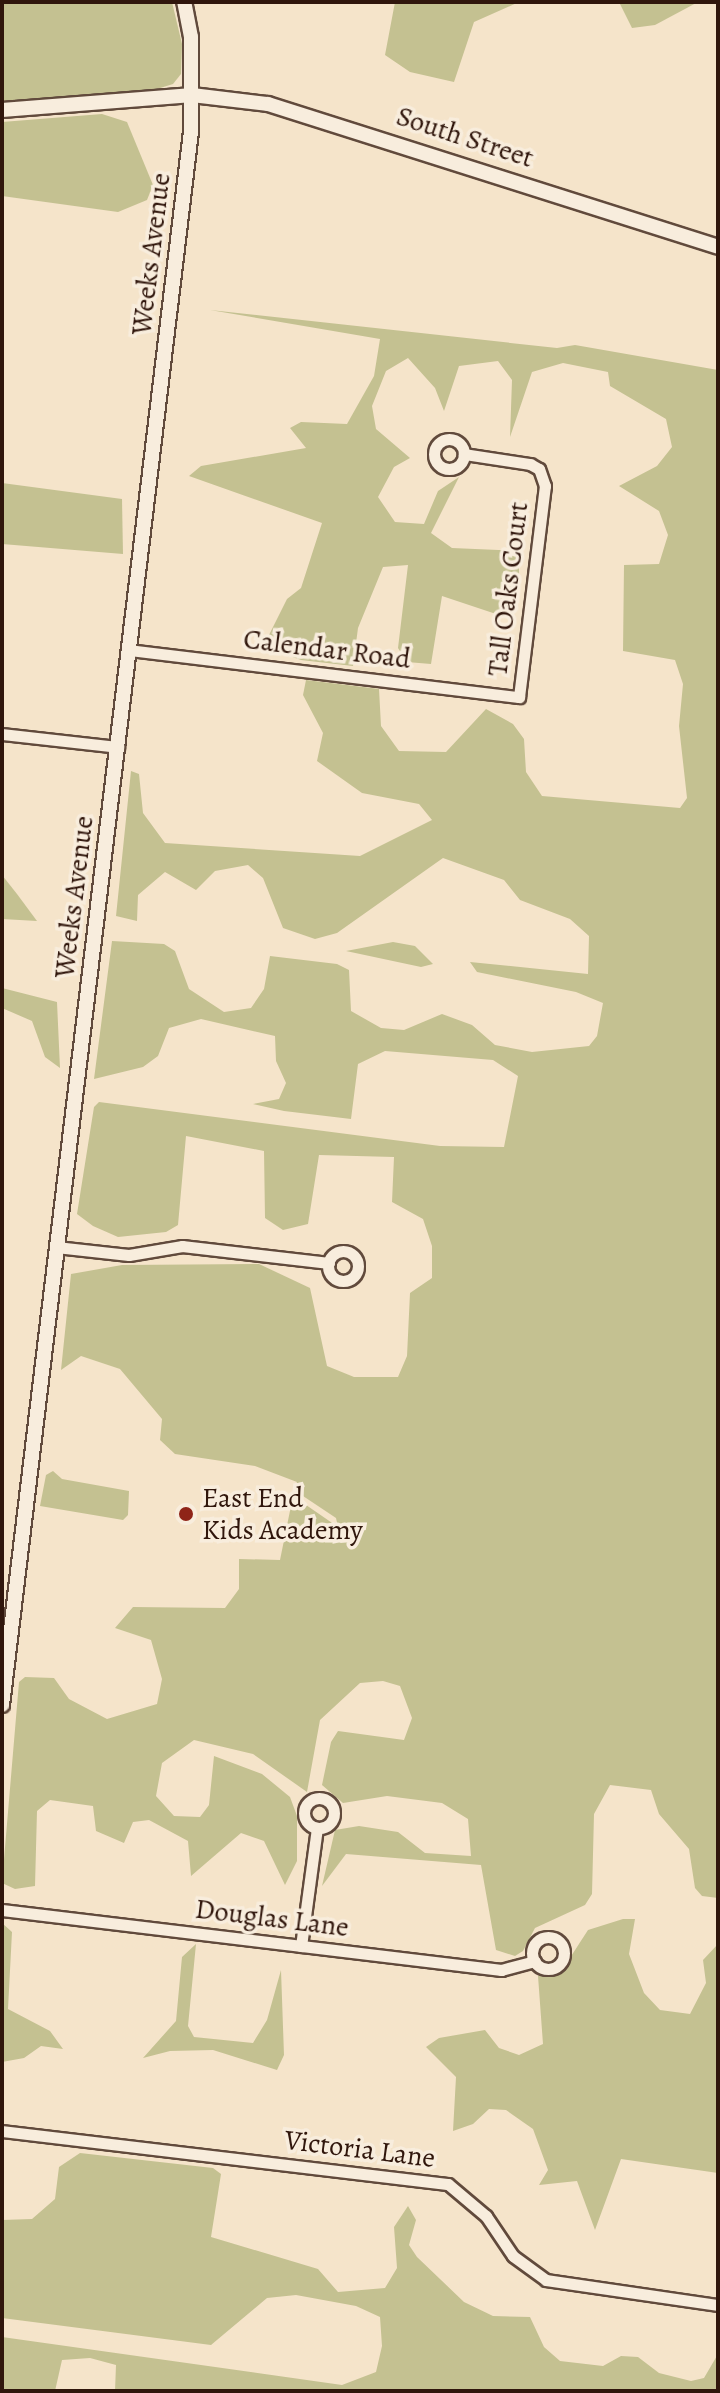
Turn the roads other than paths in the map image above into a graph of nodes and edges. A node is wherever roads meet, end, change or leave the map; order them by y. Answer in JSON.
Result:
{"nodes":[{"id":1,"x":184,"y":2,"type":"edge"},
{"id":2,"x":192,"y":95,"type":"junction"},
{"id":3,"x":2,"y":110,"type":"edge"},
{"id":4,"x":718,"y":247,"type":"edge"},
{"id":5,"x":464,"y":454,"type":"dead end"},
{"id":6,"x":129,"y":650,"type":"junction"},
{"id":7,"x":519,"y":697,"type":"joint"},
{"id":8,"x":2,"y":734,"type":"edge"},
{"id":9,"x":118,"y":747,"type":"junction"},
{"id":10,"x":56,"y":1247,"type":"junction"},
{"id":11,"x":329,"y":1263,"type":"dead end"},
{"id":12,"x":2,"y":1705,"type":"edge"},
{"id":13,"x":317,"y":1828,"type":"dead end"},
{"id":14,"x":2,"y":1910,"type":"edge"},
{"id":15,"x":301,"y":1946,"type":"junction"},
{"id":16,"x":535,"y":1961,"type":"dead end"},
{"id":17,"x":2,"y":2131,"type":"edge"},
{"id":18,"x":718,"y":2305,"type":"edge"}],
"edges":[{"from":1,"to":2,"type":"street","name":"Weeks Avenue"},
{"from":2,"to":3,"type":"street","name":"South Street"},
{"from":2,"to":4,"type":"street","name":"South Street"},
{"from":2,"to":6,"type":"street","name":"Weeks Avenue"},
{"from":5,"to":7,"type":"street","name":"Tall Oaks Court"},
{"from":6,"to":7,"type":"street","name":"Calendar Road"},
{"from":6,"to":9,"type":"street","name":"Weeks Avenue"},
{"from":8,"to":9,"type":"street"},
{"from":9,"to":10,"type":"street","name":"Weeks Avenue"},
{"from":10,"to":11,"type":"street"},
{"from":10,"to":12,"type":"street","name":"Weeks Avenue"},
{"from":13,"to":15,"type":"street"},
{"from":14,"to":15,"type":"street","name":"Douglas Lane"},
{"from":15,"to":16,"type":"street","name":"Douglas Lane"},
{"from":17,"to":18,"type":"street","name":"Victoria Lane"}]}
